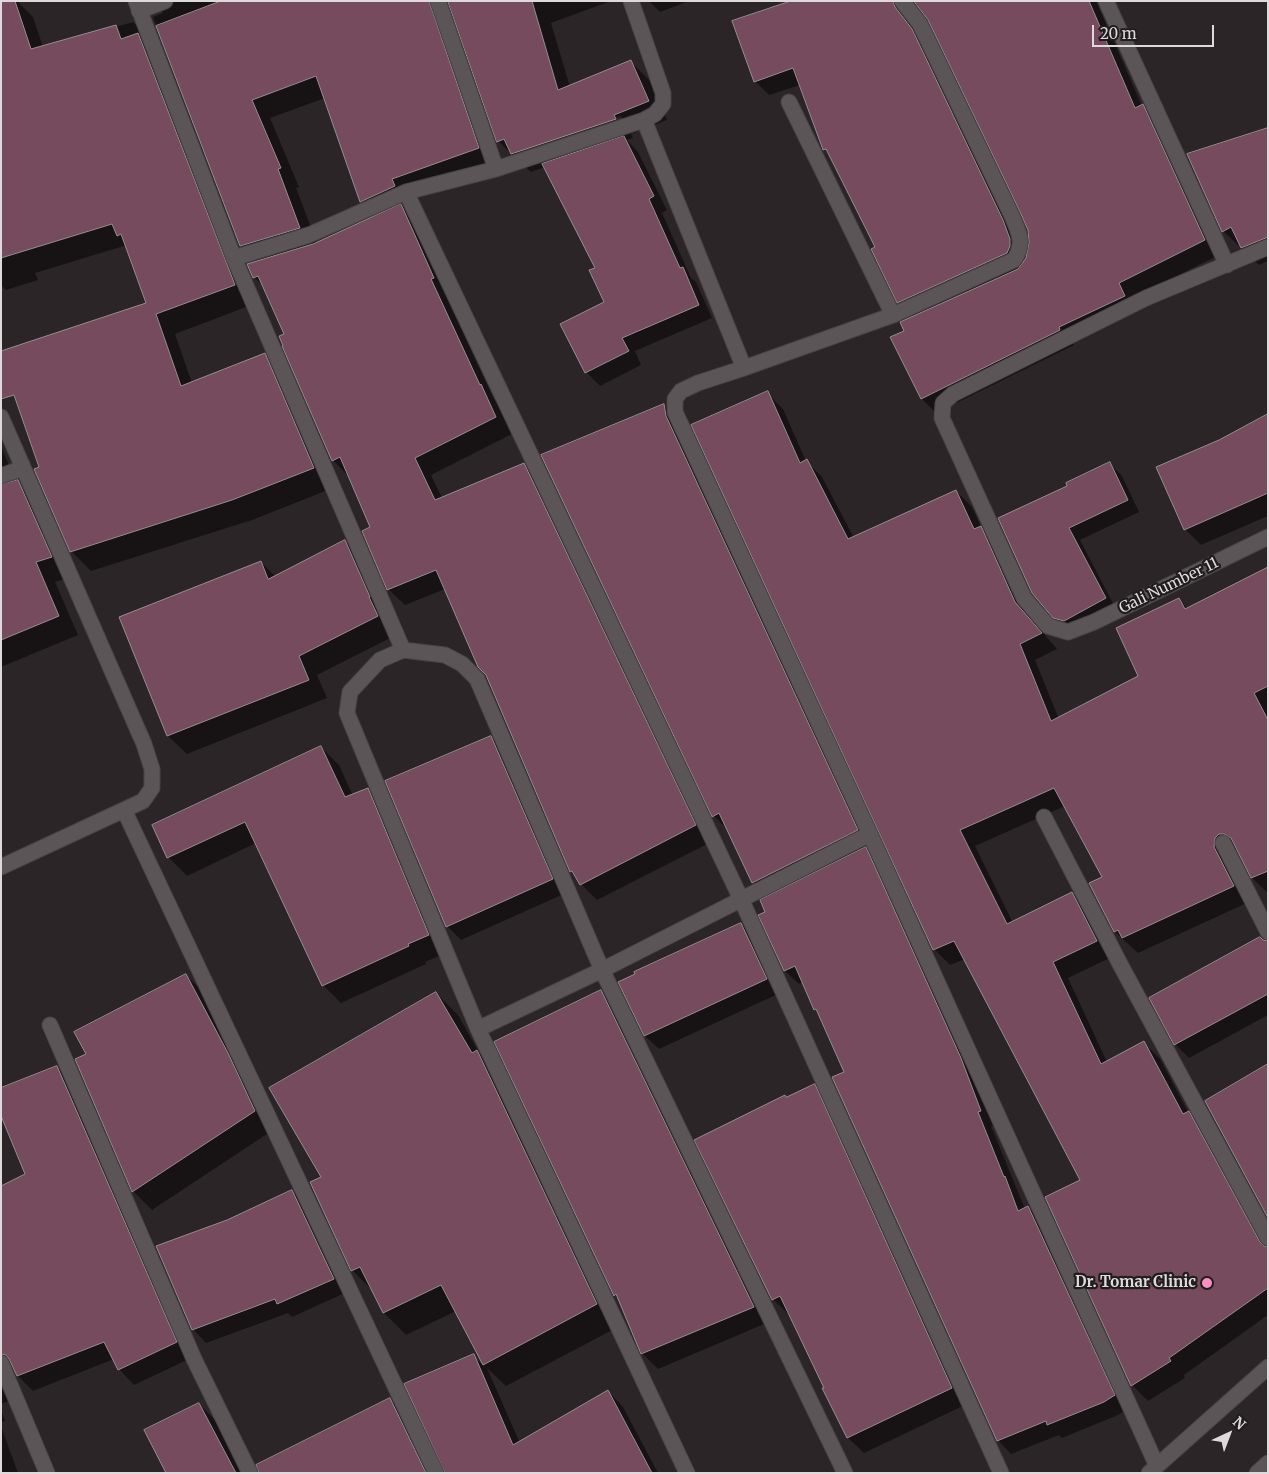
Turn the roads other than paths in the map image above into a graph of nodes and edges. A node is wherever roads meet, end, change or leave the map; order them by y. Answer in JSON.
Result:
{"nodes":[{"id":1,"x":165,"y":1,"type":"edge"},
{"id":2,"x":438,"y":1,"type":"edge"},
{"id":3,"x":631,"y":1,"type":"edge"},
{"id":4,"x":902,"y":1,"type":"edge"},
{"id":5,"x":1106,"y":1,"type":"edge"},
{"id":6,"x":137,"y":6,"type":"edge"},
{"id":7,"x":789,"y":102,"type":"dead end"},
{"id":8,"x":644,"y":120,"type":"junction"},
{"id":9,"x":496,"y":169,"type":"junction"},
{"id":10,"x":406,"y":192,"type":"junction"},
{"id":11,"x":1268,"y":247,"type":"edge"},
{"id":12,"x":234,"y":258,"type":"junction"},
{"id":13,"x":1228,"y":265,"type":"junction"},
{"id":14,"x":893,"y":315,"type":"junction"},
{"id":15,"x":744,"y":368,"type":"junction"},
{"id":16,"x":1,"y":417,"type":"edge"},
{"id":17,"x":23,"y":468,"type":"junction"},
{"id":18,"x":1,"y":476,"type":"edge"},
{"id":19,"x":1268,"y":537,"type":"edge"},
{"id":20,"x":403,"y":650,"type":"junction"},
{"id":21,"x":124,"y":810,"type":"junction"},
{"id":22,"x":1044,"y":817,"type":"dead end"},
{"id":23,"x":870,"y":834,"type":"junction"},
{"id":24,"x":1223,"y":843,"type":"dead end"},
{"id":25,"x":1,"y":867,"type":"edge"},
{"id":26,"x":741,"y":899,"type":"junction"},
{"id":27,"x":1268,"y":932,"type":"edge"},
{"id":28,"x":602,"y":970,"type":"junction"},
{"id":29,"x":50,"y":1025,"type":"dead end"},
{"id":30,"x":478,"y":1029,"type":"junction"},
{"id":31,"x":1268,"y":1238,"type":"edge"},
{"id":32,"x":1,"y":1363,"type":"edge"},
{"id":33,"x":1268,"y":1367,"type":"edge"},
{"id":34,"x":1268,"y":1463,"type":"edge"},
{"id":35,"x":1153,"y":1469,"type":"edge"},
{"id":36,"x":48,"y":1473,"type":"edge"},
{"id":37,"x":250,"y":1473,"type":"edge"},
{"id":38,"x":436,"y":1473,"type":"edge"},
{"id":39,"x":687,"y":1473,"type":"edge"},
{"id":40,"x":845,"y":1473,"type":"edge"},
{"id":41,"x":1001,"y":1473,"type":"edge"},
{"id":42,"x":1257,"y":1473,"type":"edge"}],
"edges":[{"from":1,"to":6,"type":"street"},
{"from":2,"to":9,"type":"street"},
{"from":3,"to":8,"type":"street"},
{"from":4,"to":14,"type":"street"},
{"from":5,"to":13,"type":"street"},
{"from":6,"to":12,"type":"street"},
{"from":7,"to":14,"type":"street"},
{"from":8,"to":9,"type":"street"},
{"from":8,"to":15,"type":"street"},
{"from":9,"to":10,"type":"street"},
{"from":10,"to":12,"type":"street"},
{"from":10,"to":26,"type":"street"},
{"from":11,"to":13,"type":"street"},
{"from":12,"to":20,"type":"street"},
{"from":13,"to":19,"type":"street","name":"Gali Number 11"},
{"from":14,"to":15,"type":"street"},
{"from":15,"to":23,"type":"street"},
{"from":16,"to":17,"type":"street"},
{"from":17,"to":18,"type":"street"},
{"from":17,"to":21,"type":"street"},
{"from":20,"to":28,"type":"street"},
{"from":20,"to":30,"type":"street"},
{"from":21,"to":25,"type":"street"},
{"from":21,"to":38,"type":"street"},
{"from":22,"to":31,"type":"street"},
{"from":23,"to":26,"type":"street"},
{"from":23,"to":35,"type":"street"},
{"from":24,"to":27,"type":"street"},
{"from":26,"to":28,"type":"street"},
{"from":26,"to":41,"type":"street"},
{"from":28,"to":30,"type":"street"},
{"from":28,"to":40,"type":"street"},
{"from":29,"to":37,"type":"street"},
{"from":30,"to":39,"type":"street"},
{"from":32,"to":36,"type":"street"},
{"from":33,"to":35,"type":"street"},
{"from":34,"to":42,"type":"street"}]}
